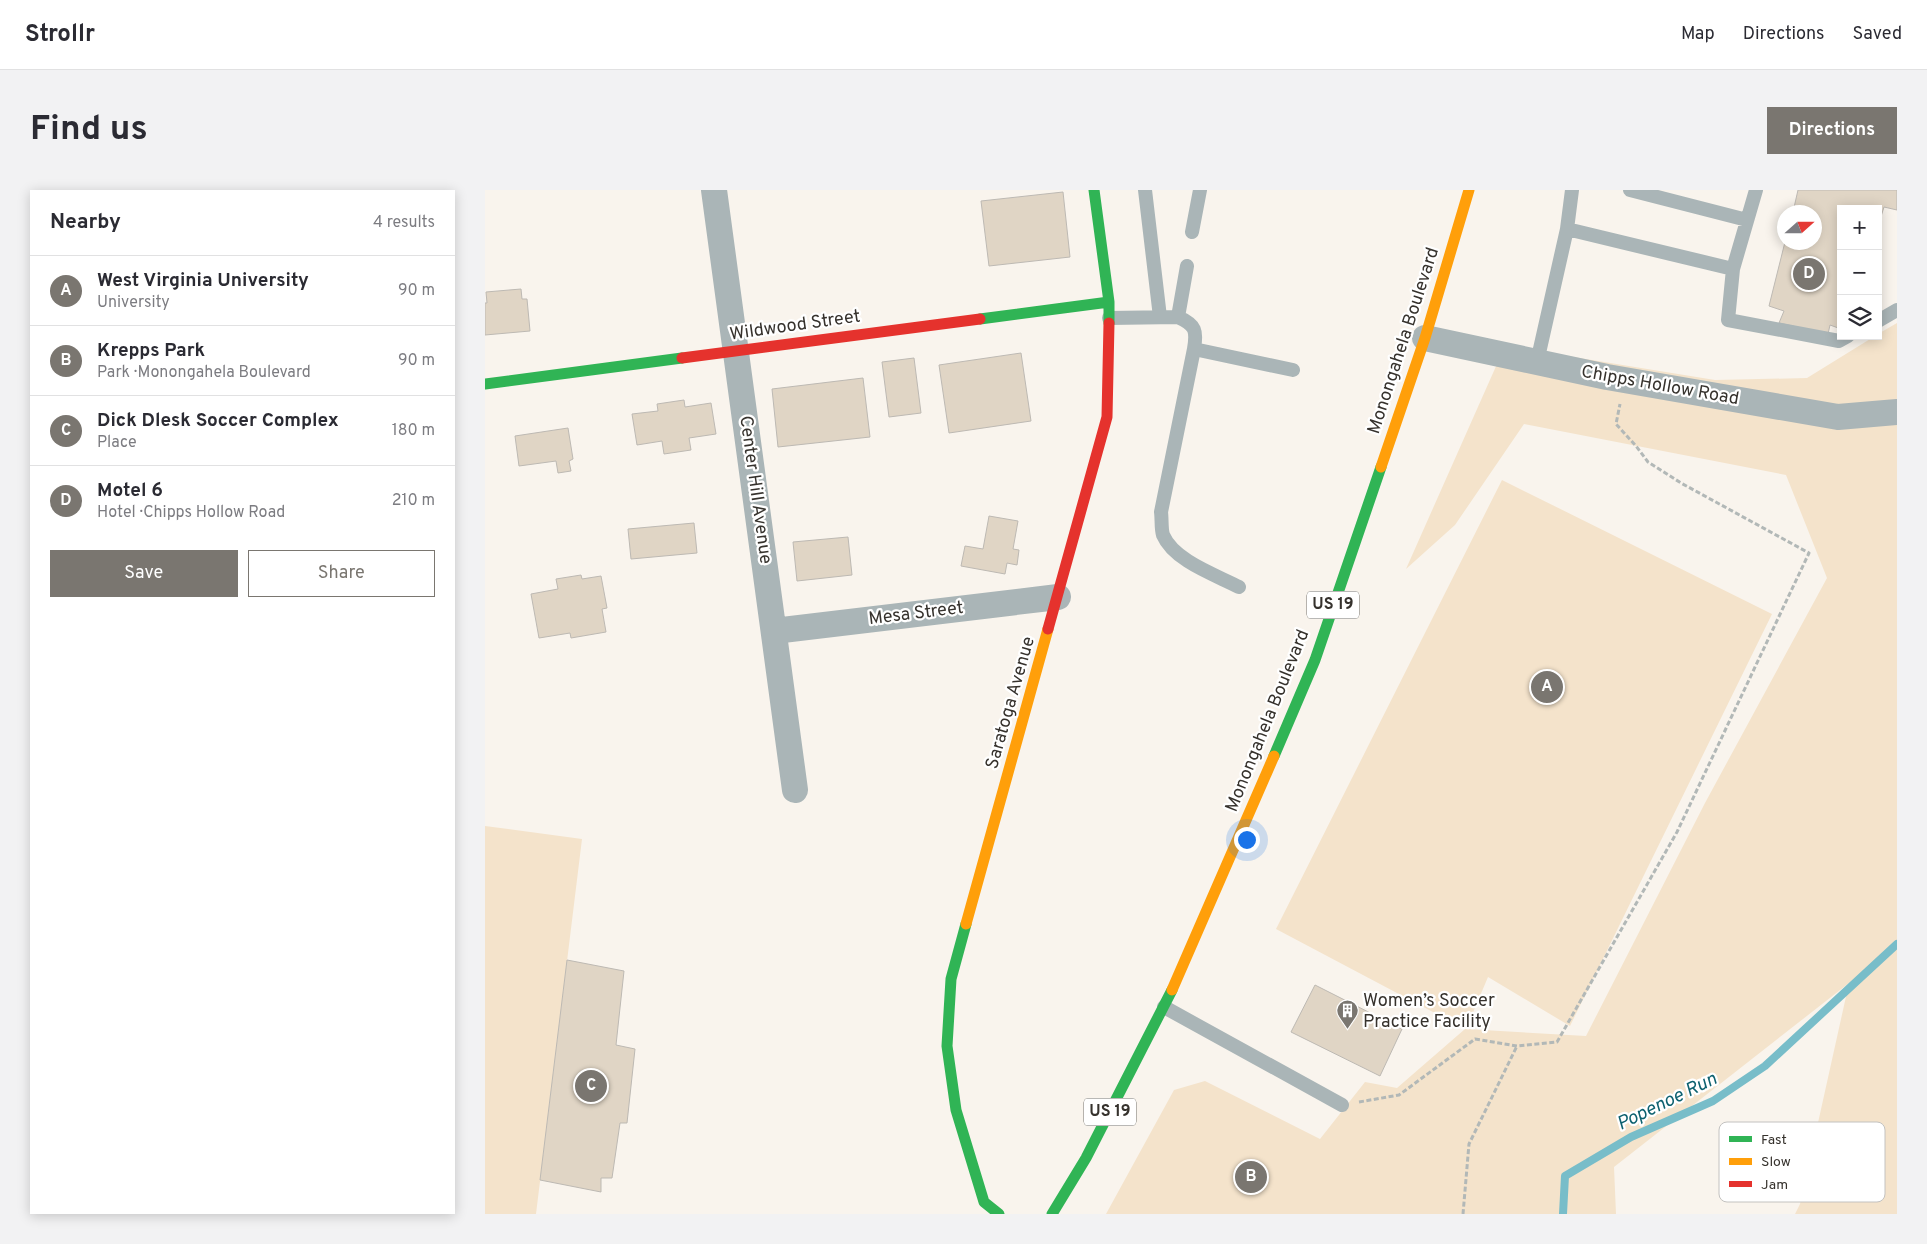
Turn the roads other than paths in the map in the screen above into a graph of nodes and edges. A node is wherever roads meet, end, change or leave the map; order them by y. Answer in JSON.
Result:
{"nodes":[{"id":1,"x":714,"y":190,"type":"edge"},
{"id":2,"x":1095,"y":190,"type":"edge"},
{"id":3,"x":1145,"y":190,"type":"edge"},
{"id":4,"x":1200,"y":190,"type":"edge"},
{"id":5,"x":1469,"y":190,"type":"edge"},
{"id":6,"x":1572,"y":190,"type":"edge"},
{"id":7,"x":1630,"y":190,"type":"edge"},
{"id":8,"x":1756,"y":190,"type":"edge"},
{"id":9,"x":1747,"y":220,"type":"junction"},
{"id":10,"x":1567,"y":229,"type":"junction"},
{"id":11,"x":1192,"y":232,"type":"dead end"},
{"id":12,"x":1187,"y":266,"type":"dead end"},
{"id":13,"x":1733,"y":269,"type":"junction"},
{"id":14,"x":1109,"y":302,"type":"junction"},
{"id":15,"x":1897,"y":310,"type":"edge"},
{"id":16,"x":1160,"y":317,"type":"junction"},
{"id":17,"x":1178,"y":317,"type":"junction"},
{"id":18,"x":1109,"y":318,"type":"junction"},
{"id":19,"x":1882,"y":319,"type":"edge"},
{"id":20,"x":1425,"y":338,"type":"junction"},
{"id":21,"x":1841,"y":340,"type":"edge"},
{"id":22,"x":1194,"y":349,"type":"junction"},
{"id":23,"x":736,"y":351,"type":"junction"},
{"id":24,"x":1537,"y":362,"type":"junction"},
{"id":25,"x":1293,"y":370,"type":"dead end"},
{"id":26,"x":485,"y":384,"type":"edge"},
{"id":27,"x":1897,"y":412,"type":"edge"},
{"id":28,"x":1239,"y":587,"type":"dead end"},
{"id":29,"x":1058,"y":597,"type":"junction"},
{"id":30,"x":774,"y":631,"type":"junction"},
{"id":31,"x":795,"y":790,"type":"dead end"},
{"id":32,"x":1164,"y":1007,"type":"junction"},
{"id":33,"x":1341,"y":1105,"type":"road end"},
{"id":34,"x":999,"y":1214,"type":"edge"},
{"id":35,"x":1053,"y":1214,"type":"edge"}],
"edges":[{"from":1,"to":23,"type":"street","name":"Center Hill Avenue"},
{"from":2,"to":14,"type":"street","name":"Saratoga Avenue"},
{"from":3,"to":16,"type":"lane"},
{"from":4,"to":11,"type":"lane"},
{"from":5,"to":20,"type":"street","name":"Monongahela Boulevard","number":"US 19"},
{"from":6,"to":10,"type":"lane"},
{"from":7,"to":9,"type":"lane"},
{"from":8,"to":9,"type":"lane"},
{"from":9,"to":13,"type":"lane"},
{"from":10,"to":13,"type":"lane"},
{"from":10,"to":24,"type":"lane"},
{"from":12,"to":17,"type":"lane"},
{"from":13,"to":21,"type":"lane"},
{"from":14,"to":18,"type":"street","name":"Saratoga Avenue"},
{"from":14,"to":23,"type":"street","name":"Wildwood Street"},
{"from":15,"to":19,"type":"lane"},
{"from":16,"to":17,"type":"lane"},
{"from":16,"to":18,"type":"lane"},
{"from":17,"to":22,"type":"lane"},
{"from":18,"to":29,"type":"street","name":"Saratoga Avenue"},
{"from":20,"to":24,"type":"street","name":"Chipps Hollow Road"},
{"from":20,"to":32,"type":"street","name":"Monongahela Boulevard","number":"US 19"},
{"from":22,"to":25,"type":"lane"},
{"from":22,"to":28,"type":"lane"},
{"from":23,"to":26,"type":"street","name":"Wildwood Street"},
{"from":23,"to":30,"type":"street","name":"Center Hill Avenue"},
{"from":24,"to":27,"type":"street","name":"Chipps Hollow Road"},
{"from":29,"to":30,"type":"street","name":"Mesa Street"},
{"from":29,"to":34,"type":"street","name":"Saratoga Avenue"},
{"from":30,"to":31,"type":"street","name":"Center Hill Avenue"},
{"from":32,"to":33,"type":"lane"},
{"from":32,"to":35,"type":"street","name":"Monongahela Boulevard","number":"US 19"}]}
